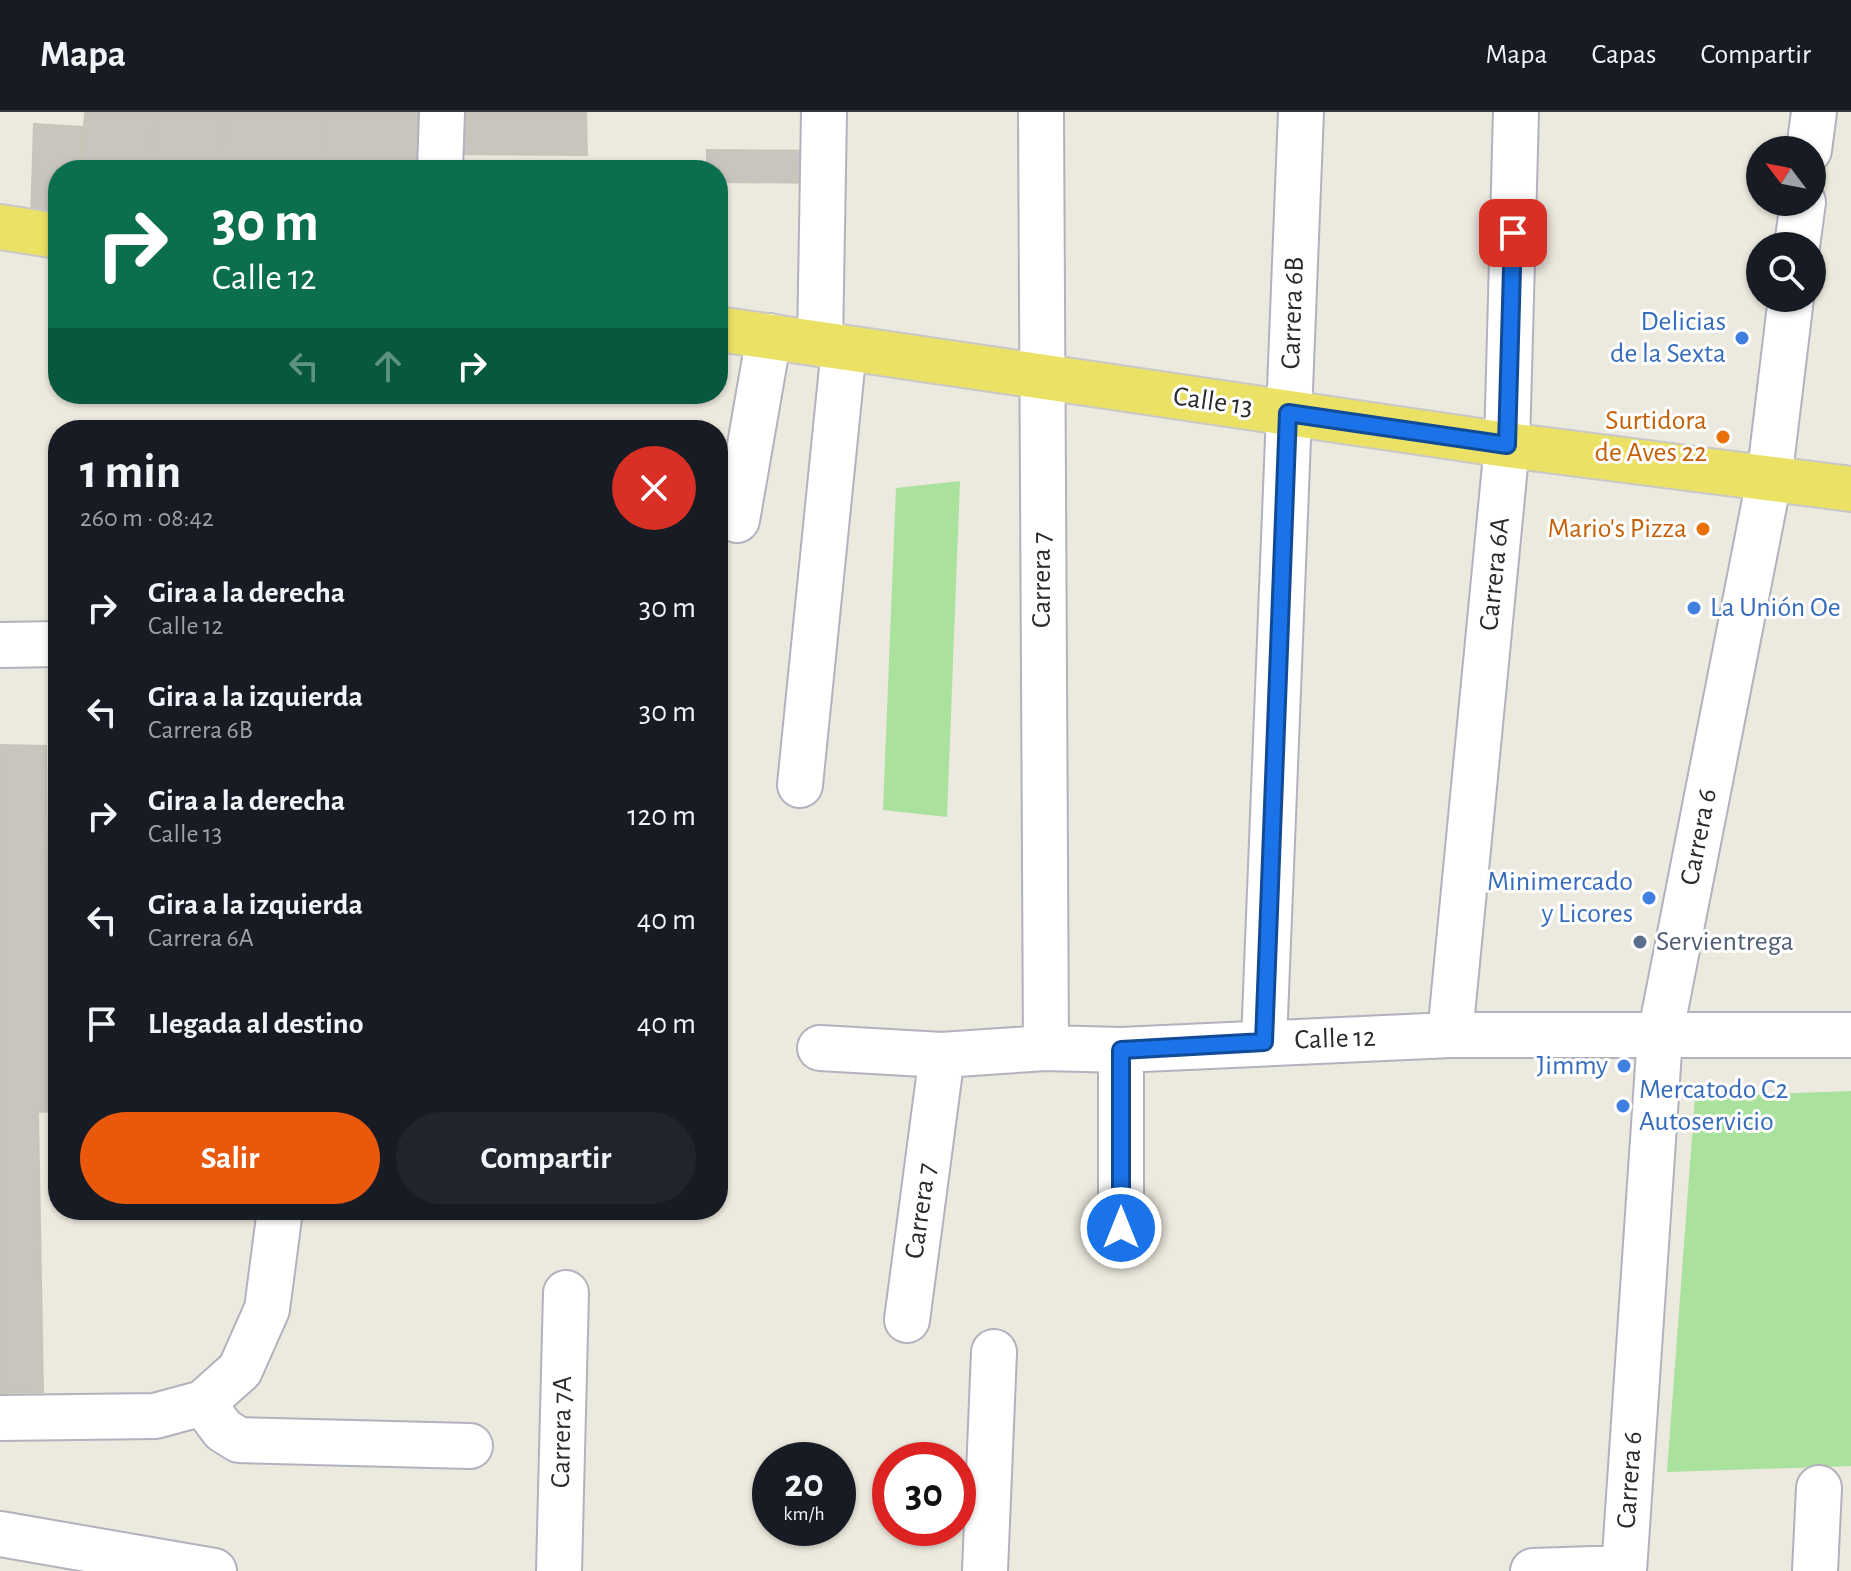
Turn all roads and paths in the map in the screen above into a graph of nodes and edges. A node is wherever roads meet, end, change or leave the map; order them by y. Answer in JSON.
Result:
{"nodes":[{"id":1,"x":442,"y":112,"type":"edge"},
{"id":2,"x":824,"y":112,"type":"edge"},
{"id":3,"x":1041,"y":112,"type":"edge"},
{"id":4,"x":1301,"y":112,"type":"edge"},
{"id":5,"x":1516,"y":112,"type":"edge"},
{"id":6,"x":1814,"y":112,"type":"edge"},
{"id":7,"x":1811,"y":136,"type":"edge"},
{"id":8,"x":440,"y":160,"type":"edge"},
{"id":9,"x":0,"y":227,"type":"edge"},
{"id":10,"x":48,"y":234,"type":"edge"},
{"id":11,"x":1789,"y":312,"type":"edge"},
{"id":12,"x":728,"y":330,"type":"edge"},
{"id":13,"x":769,"y":336,"type":"junction"},
{"id":14,"x":832,"y":346,"type":"junction"},
{"id":15,"x":1040,"y":376,"type":"junction"},
{"id":16,"x":1288,"y":413,"type":"junction"},
{"id":17,"x":1507,"y":445,"type":"junction"},
{"id":18,"x":1769,"y":480,"type":"junction"},
{"id":19,"x":1851,"y":489,"type":"edge"},
{"id":20,"x":737,"y":520,"type":"dead end"},
{"id":21,"x":48,"y":644,"type":"edge"},
{"id":22,"x":0,"y":645,"type":"edge"},
{"id":23,"x":800,"y":785,"type":"dead end"},
{"id":24,"x":1450,"y":1035,"type":"junction"},
{"id":25,"x":1851,"y":1035,"type":"edge"},
{"id":26,"x":1660,"y":1036,"type":"junction"},
{"id":27,"x":1264,"y":1042,"type":"junction"},
{"id":28,"x":820,"y":1048,"type":"dead end"},
{"id":29,"x":1046,"y":1048,"type":"junction"},
{"id":30,"x":1121,"y":1050,"type":"junction"},
{"id":31,"x":942,"y":1055,"type":"junction"},
{"id":32,"x":279,"y":1220,"type":"edge"},
{"id":33,"x":1121,"y":1228,"type":"dead end"},
{"id":34,"x":566,"y":1293,"type":"dead end"},
{"id":35,"x":907,"y":1320,"type":"dead end"},
{"id":36,"x":994,"y":1352,"type":"dead end"},
{"id":37,"x":203,"y":1403,"type":"junction"},
{"id":38,"x":0,"y":1418,"type":"edge"},
{"id":39,"x":470,"y":1446,"type":"dead end"},
{"id":40,"x":1819,"y":1488,"type":"dead end"},
{"id":41,"x":0,"y":1534,"type":"edge"},
{"id":42,"x":1624,"y":1569,"type":"edge"},
{"id":43,"x":214,"y":1571,"type":"edge"},
{"id":44,"x":559,"y":1571,"type":"edge"},
{"id":45,"x":985,"y":1571,"type":"edge"},
{"id":46,"x":1533,"y":1571,"type":"edge"},
{"id":47,"x":1815,"y":1571,"type":"edge"}],
"edges":[{"from":1,"to":8,"type":"street"},
{"from":2,"to":14,"type":"street"},
{"from":3,"to":15,"type":"street","name":"Carrera 7"},
{"from":4,"to":16,"type":"street","name":"Carrera 6B"},
{"from":5,"to":17,"type":"street","name":"Carrera 6A"},
{"from":6,"to":7,"type":"street"},
{"from":9,"to":10,"type":"main road"},
{"from":11,"to":18,"type":"street","name":"Carrera 6"},
{"from":12,"to":13,"type":"main road","name":"Calle 13"},
{"from":13,"to":14,"type":"main road","name":"Calle 13"},
{"from":13,"to":20,"type":"street"},
{"from":14,"to":15,"type":"main road","name":"Calle 13"},
{"from":14,"to":23,"type":"street"},
{"from":15,"to":16,"type":"main road","name":"Calle 13"},
{"from":15,"to":29,"type":"street","name":"Carrera 7"},
{"from":16,"to":17,"type":"main road","name":"Calle 13"},
{"from":16,"to":27,"type":"street","name":"Carrera 6B"},
{"from":17,"to":18,"type":"main road","name":"Calle 13"},
{"from":17,"to":24,"type":"street","name":"Carrera 6A"},
{"from":18,"to":19,"type":"main road","name":"Calle 13"},
{"from":18,"to":26,"type":"street","name":"Carrera 6"},
{"from":21,"to":22,"type":"street"},
{"from":24,"to":26,"type":"street","name":"Calle 12"},
{"from":24,"to":27,"type":"street","name":"Calle 12"},
{"from":25,"to":26,"type":"street","name":"Calle 12"},
{"from":26,"to":42,"type":"street","name":"Carrera 6"},
{"from":27,"to":30,"type":"street","name":"Calle 12"},
{"from":28,"to":31,"type":"street","name":"Calle 12"},
{"from":29,"to":30,"type":"street","name":"Calle 12"},
{"from":29,"to":31,"type":"street","name":"Calle 12"},
{"from":30,"to":33,"type":"street"},
{"from":31,"to":35,"type":"street","name":"Carrera 7"},
{"from":32,"to":37,"type":"street"},
{"from":34,"to":44,"type":"street","name":"Carrera 7A"},
{"from":36,"to":45,"type":"street"},
{"from":37,"to":38,"type":"street"},
{"from":37,"to":39,"type":"street"},
{"from":40,"to":47,"type":"street"},
{"from":41,"to":43,"type":"street"},
{"from":42,"to":46,"type":"street"}]}
